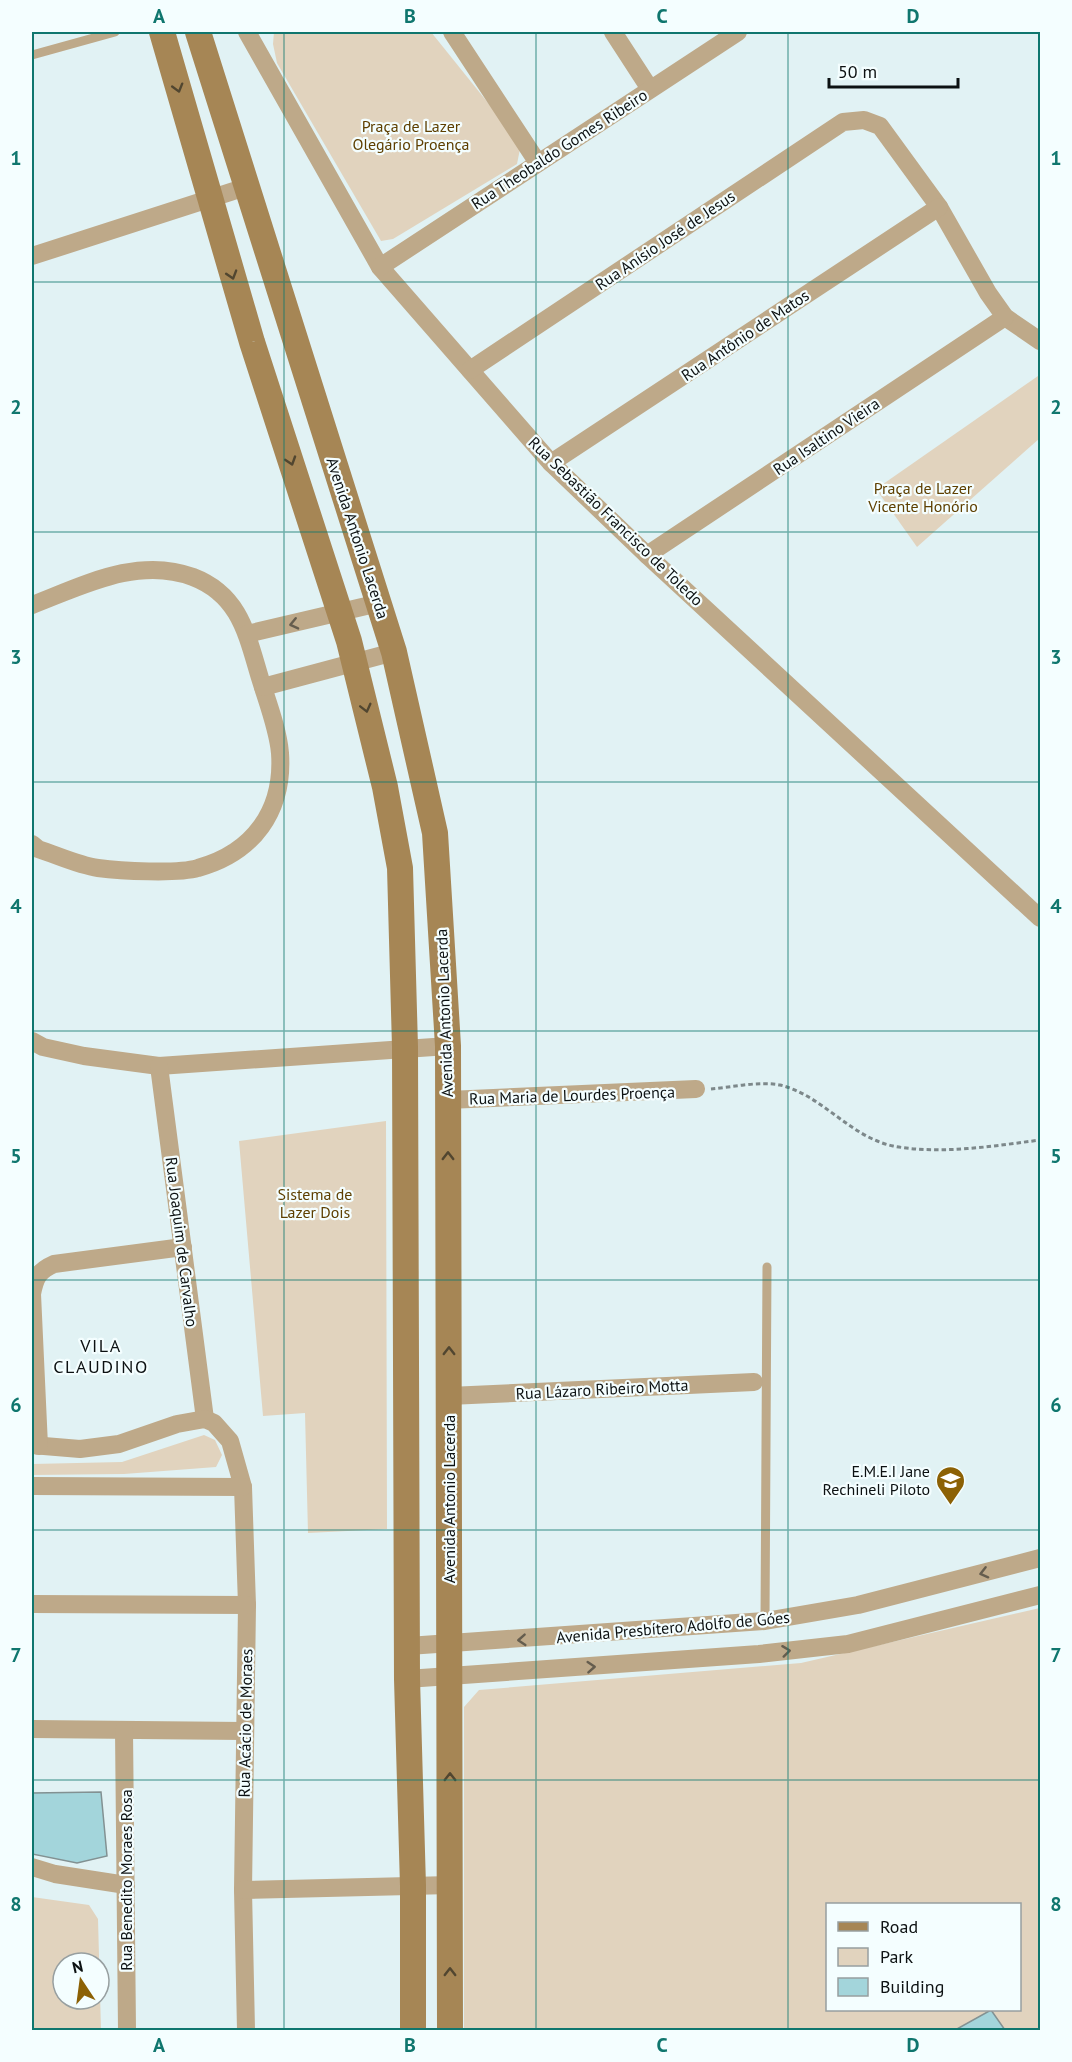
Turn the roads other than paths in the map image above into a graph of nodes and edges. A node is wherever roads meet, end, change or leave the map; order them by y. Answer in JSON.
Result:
{"nodes":[{"id":1,"x":115,"y":32,"type":"edge"},
{"id":2,"x":162,"y":32,"type":"edge"},
{"id":3,"x":198,"y":32,"type":"edge"},
{"id":4,"x":247,"y":32,"type":"edge"},
{"id":5,"x":452,"y":32,"type":"edge"},
{"id":6,"x":613,"y":32,"type":"edge"},
{"id":7,"x":738,"y":32,"type":"edge"},
{"id":8,"x":32,"y":55,"type":"edge"},
{"id":9,"x":650,"y":89,"type":"junction"},
{"id":10,"x":538,"y":163,"type":"junction"},
{"id":11,"x":246,"y":187,"type":"junction"},
{"id":12,"x":210,"y":200,"type":"junction"},
{"id":13,"x":939,"y":207,"type":"junction"},
{"id":14,"x":32,"y":256,"type":"edge"},
{"id":15,"x":380,"y":267,"type":"junction"},
{"id":16,"x":1005,"y":317,"type":"junction"},
{"id":17,"x":1041,"y":341,"type":"edge"},
{"id":18,"x":470,"y":370,"type":"junction"},
{"id":19,"x":551,"y":463,"type":"junction"},
{"id":20,"x":647,"y":555,"type":"junction"},
{"id":21,"x":379,"y":603,"type":"junction"},
{"id":22,"x":32,"y":605,"type":"edge"},
{"id":23,"x":341,"y":612,"type":"junction"},
{"id":24,"x":247,"y":634,"type":"junction"},
{"id":25,"x":394,"y":652,"type":"junction"},
{"id":26,"x":354,"y":663,"type":"junction"},
{"id":27,"x":263,"y":687,"type":"junction"},
{"id":28,"x":32,"y":844,"type":"edge"},
{"id":29,"x":1041,"y":918,"type":"edge"},
{"id":30,"x":32,"y":1041,"type":"edge"},
{"id":31,"x":448,"y":1046,"type":"junction"},
{"id":32,"x":405,"y":1047,"type":"junction"},
{"id":33,"x":159,"y":1066,"type":"junction"},
{"id":34,"x":696,"y":1089,"type":"road end"},
{"id":35,"x":448,"y":1100,"type":"junction"},
{"id":36,"x":183,"y":1247,"type":"junction"},
{"id":37,"x":767,"y":1267,"type":"dead end"},
{"id":38,"x":754,"y":1382,"type":"dead end"},
{"id":39,"x":449,"y":1396,"type":"junction"},
{"id":40,"x":210,"y":1421,"type":"junction"},
{"id":41,"x":35,"y":1446,"type":"edge"},
{"id":42,"x":32,"y":1486,"type":"edge"},
{"id":43,"x":243,"y":1487,"type":"junction"},
{"id":44,"x":1041,"y":1558,"type":"edge"},
{"id":45,"x":1041,"y":1595,"type":"edge"},
{"id":46,"x":32,"y":1604,"type":"edge"},
{"id":47,"x":247,"y":1605,"type":"junction"},
{"id":48,"x":765,"y":1621,"type":"junction"},
{"id":49,"x":450,"y":1645,"type":"junction"},
{"id":50,"x":408,"y":1646,"type":"junction"},
{"id":51,"x":450,"y":1677,"type":"junction"},
{"id":52,"x":407,"y":1679,"type":"junction"},
{"id":53,"x":32,"y":1729,"type":"edge"},
{"id":54,"x":124,"y":1730,"type":"junction"},
{"id":55,"x":244,"y":1731,"type":"junction"},
{"id":56,"x":32,"y":1867,"type":"edge"},
{"id":57,"x":451,"y":1885,"type":"junction"},
{"id":58,"x":126,"y":1886,"type":"junction"},
{"id":59,"x":413,"y":1886,"type":"junction"},
{"id":60,"x":243,"y":1890,"type":"junction"},
{"id":61,"x":127,"y":2031,"type":"edge"},
{"id":62,"x":246,"y":2031,"type":"edge"},
{"id":63,"x":413,"y":2031,"type":"edge"},
{"id":64,"x":450,"y":2031,"type":"edge"}],
"edges":[{"from":1,"to":8,"type":"lane"},
{"from":2,"to":12,"type":"main road","one_way":true},
{"from":3,"to":11,"type":"main road","name":"Avenida Antonio Lacerda"},
{"from":4,"to":15,"type":"street","name":"Rua Sebastião Francisco de Toledo"},
{"from":5,"to":10,"type":"street"},
{"from":6,"to":9,"type":"street"},
{"from":7,"to":9,"type":"street","name":"Rua Theobaldo Gomes Ribeiro"},
{"from":9,"to":10,"type":"street","name":"Rua Theobaldo Gomes Ribeiro"},
{"from":10,"to":15,"type":"street","name":"Rua Theobaldo Gomes Ribeiro"},
{"from":11,"to":12,"type":"street"},
{"from":11,"to":21,"type":"main road","name":"Avenida Antonio Lacerda"},
{"from":12,"to":14,"type":"street"},
{"from":12,"to":23,"type":"main road","one_way":true},
{"from":13,"to":16,"type":"street"},
{"from":13,"to":18,"type":"street","name":"Rua Anísio José de Jesus"},
{"from":13,"to":19,"type":"street","name":"Rua Antônio de Matos"},
{"from":15,"to":18,"type":"street","name":"Rua Sebastião Francisco de Toledo"},
{"from":16,"to":17,"type":"street"},
{"from":16,"to":20,"type":"street","name":"Rua Isaltino Vieira"},
{"from":18,"to":19,"type":"street","name":"Rua Sebastião Francisco de Toledo"},
{"from":19,"to":20,"type":"street","name":"Rua Sebastião Francisco de Toledo"},
{"from":20,"to":29,"type":"street","name":"Rua Sebastião Francisco de Toledo"},
{"from":21,"to":23,"type":"street"},
{"from":21,"to":25,"type":"main road","name":"Avenida Antonio Lacerda"},
{"from":22,"to":24,"type":"street"},
{"from":23,"to":24,"type":"street","one_way":true},
{"from":23,"to":26,"type":"main road"},
{"from":24,"to":27,"type":"street"},
{"from":25,"to":26,"type":"street"},
{"from":25,"to":31,"type":"main road","name":"Avenida Antonio Lacerda"},
{"from":26,"to":27,"type":"street"},
{"from":26,"to":32,"type":"main road","one_way":true},
{"from":27,"to":28,"type":"street"},
{"from":30,"to":33,"type":"street"},
{"from":31,"to":32,"type":"street"},
{"from":31,"to":35,"type":"main road","name":"Avenida Antonio Lacerda"},
{"from":32,"to":33,"type":"street"},
{"from":32,"to":50,"type":"main road"},
{"from":33,"to":36,"type":"street","name":"Rua Joaquim de Carvalho"},
{"from":34,"to":35,"type":"street","name":"Rua Maria de Lourdes Proença"},
{"from":39,"to":35,"type":"main road","name":"Avenida Antonio Lacerda","one_way":true},
{"from":36,"to":40,"type":"street","name":"Rua Joaquim de Carvalho"},
{"from":36,"to":41,"type":"street"},
{"from":37,"to":48,"type":"lane"},
{"from":38,"to":39,"type":"street","name":"Rua Lázaro Ribeiro Motta"},
{"from":39,"to":49,"type":"main road","name":"Avenida Antonio Lacerda"},
{"from":40,"to":41,"type":"street"},
{"from":40,"to":43,"type":"street","name":"Rua Acácio de Moraes"},
{"from":42,"to":43,"type":"street"},
{"from":43,"to":47,"type":"street","name":"Rua Acácio de Moraes"},
{"from":44,"to":48,"type":"street","name":"Avenida Presbítero Adolfo de Góes","one_way":true},
{"from":51,"to":45,"type":"street","name":"Avenida Presbítero Adolfo de Góes","one_way":true},
{"from":46,"to":47,"type":"street"},
{"from":47,"to":55,"type":"street","name":"Rua Acácio de Moraes"},
{"from":48,"to":49,"type":"street","name":"Avenida Presbítero Adolfo de Góes","one_way":true},
{"from":49,"to":50,"type":"street","name":"Avenida Presbítero Adolfo de Góes"},
{"from":49,"to":51,"type":"main road","name":"Avenida Antonio Lacerda"},
{"from":50,"to":52,"type":"main road"},
{"from":51,"to":52,"type":"street","name":"Avenida Presbítero Adolfo de Góes"},
{"from":57,"to":51,"type":"main road","name":"Avenida Antonio Lacerda","one_way":true},
{"from":52,"to":59,"type":"main road"},
{"from":53,"to":54,"type":"street"},
{"from":54,"to":55,"type":"street"},
{"from":54,"to":58,"type":"street","name":"Rua Benedito Moraes Rosa"},
{"from":55,"to":60,"type":"street","name":"Rua Acácio de Moraes"},
{"from":56,"to":58,"type":"street"},
{"from":57,"to":59,"type":"street"},
{"from":64,"to":57,"type":"main road","name":"Avenida Antonio Lacerda","one_way":true},
{"from":58,"to":61,"type":"street","name":"Rua Benedito Moraes Rosa"},
{"from":59,"to":60,"type":"street"},
{"from":59,"to":63,"type":"main road"},
{"from":60,"to":62,"type":"street","name":"Rua Acácio de Moraes"}]}
